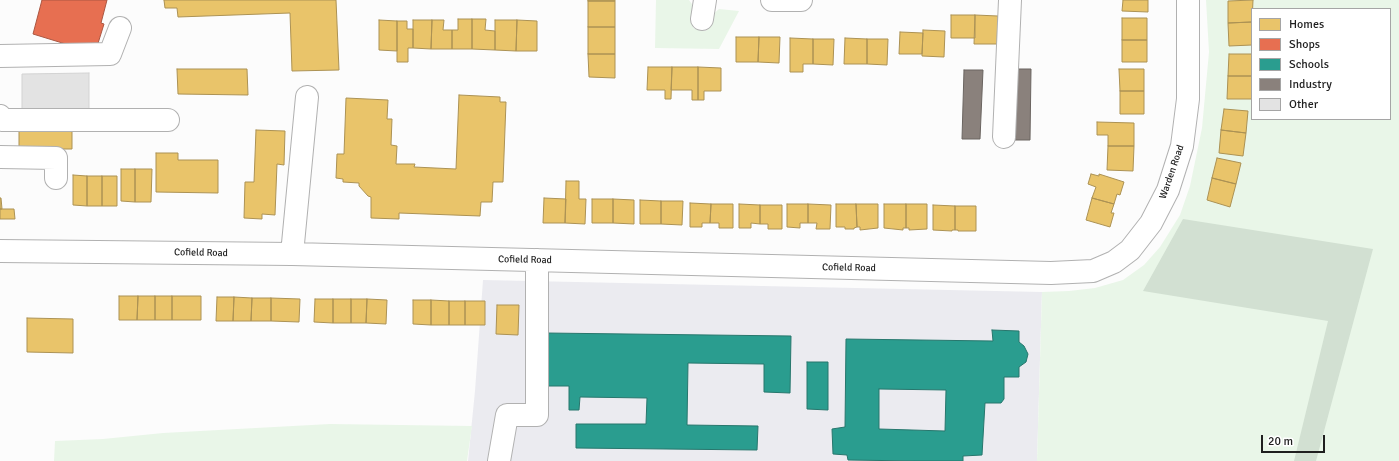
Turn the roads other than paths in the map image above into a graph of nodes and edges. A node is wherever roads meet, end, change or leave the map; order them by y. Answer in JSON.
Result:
{"nodes":[{"id":1,"x":772,"y":0,"type":"edge"},
{"id":2,"x":801,"y":0,"type":"edge"},
{"id":3,"x":1010,"y":0,"type":"edge"},
{"id":4,"x":1188,"y":0,"type":"edge"},
{"id":5,"x":120,"y":28,"type":"dead end"},
{"id":6,"x":0,"y":56,"type":"edge"},
{"id":7,"x":307,"y":98,"type":"dead end"},
{"id":8,"x":0,"y":116,"type":"edge"},
{"id":9,"x":168,"y":120,"type":"dead end"},
{"id":10,"x":1004,"y":137,"type":"dead end"},
{"id":11,"x":0,"y":157,"type":"edge"},
{"id":12,"x":56,"y":178,"type":"dead end"},
{"id":13,"x":0,"y":251,"type":"edge"},
{"id":14,"x":292,"y":254,"type":"junction"},
{"id":15,"x":537,"y":260,"type":"junction"},
{"id":16,"x":1051,"y":273,"type":"joint"},
{"id":17,"x":499,"y":461,"type":"edge"}],
"edges":[{"from":1,"to":2,"type":"street"},
{"from":3,"to":10,"type":"street"},
{"from":4,"to":16,"type":"street","name":"Warden Road"},
{"from":5,"to":6,"type":"street"},
{"from":7,"to":14,"type":"street"},
{"from":8,"to":9,"type":"street"},
{"from":11,"to":12,"type":"street"},
{"from":13,"to":14,"type":"street","name":"Cofield Road"},
{"from":14,"to":15,"type":"street","name":"Cofield Road"},
{"from":15,"to":16,"type":"street","name":"Cofield Road"},
{"from":15,"to":17,"type":"street"}]}
